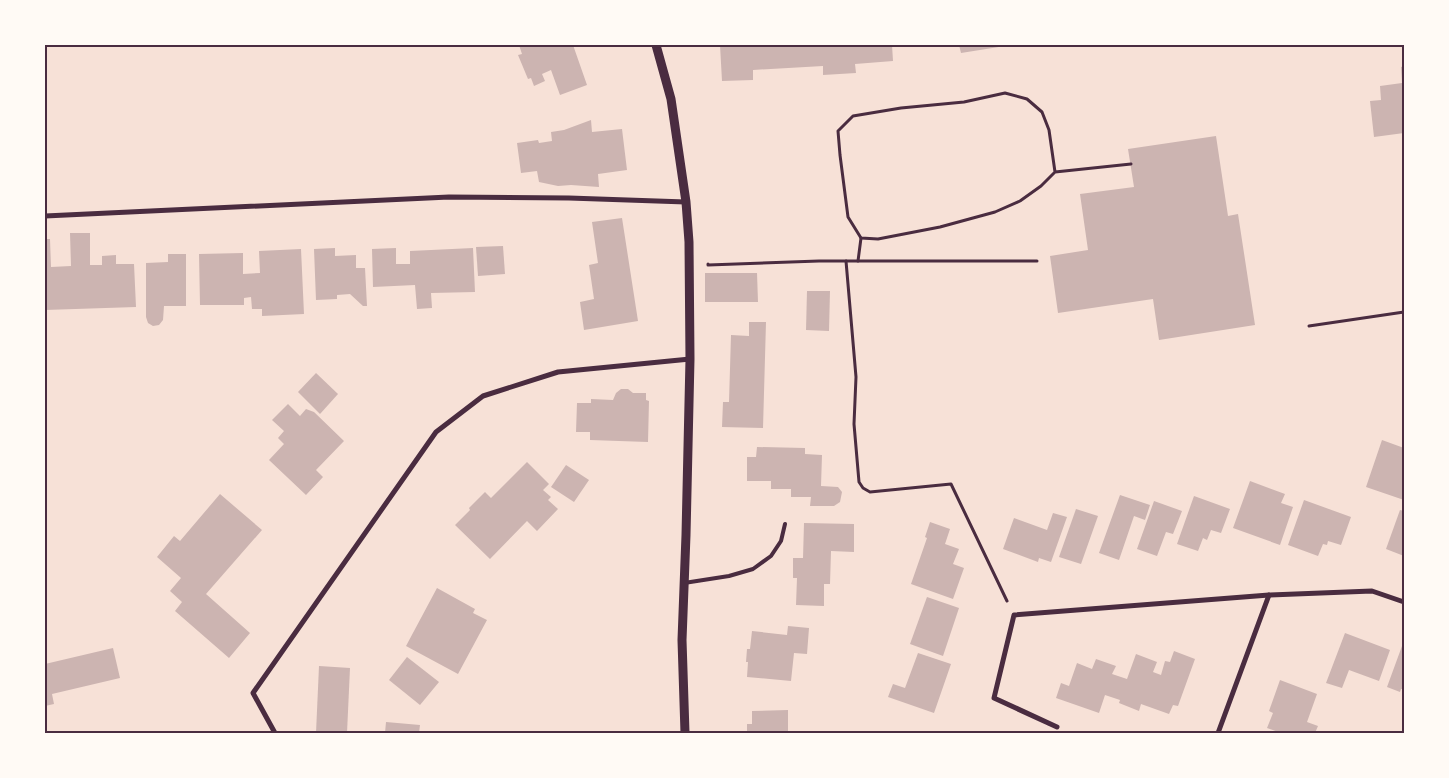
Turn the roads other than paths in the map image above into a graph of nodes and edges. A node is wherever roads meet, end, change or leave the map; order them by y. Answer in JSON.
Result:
{"nodes":[{"id":1,"x":656,"y":45,"type":"edge"},
{"id":2,"x":686,"y":202,"type":"junction"},
{"id":3,"x":45,"y":216,"type":"edge"},
{"id":4,"x":690,"y":359,"type":"junction"},
{"id":5,"x":785,"y":524,"type":"dead end"},
{"id":6,"x":684,"y":584,"type":"junction"},
{"id":7,"x":1269,"y":595,"type":"junction"},
{"id":8,"x":1404,"y":602,"type":"edge"},
{"id":9,"x":1057,"y":727,"type":"dead end"},
{"id":10,"x":275,"y":733,"type":"edge"},
{"id":11,"x":685,"y":733,"type":"edge"},
{"id":12,"x":1218,"y":733,"type":"edge"}],
"edges":[{"from":1,"to":2,"type":"street"},
{"from":2,"to":3,"type":"street"},
{"from":2,"to":4,"type":"street"},
{"from":4,"to":6,"type":"street"},
{"from":4,"to":10,"type":"street"},
{"from":5,"to":6,"type":"lane"},
{"from":6,"to":11,"type":"street"},
{"from":7,"to":8,"type":"street"},
{"from":7,"to":9,"type":"street"},
{"from":7,"to":12,"type":"street"}]}
